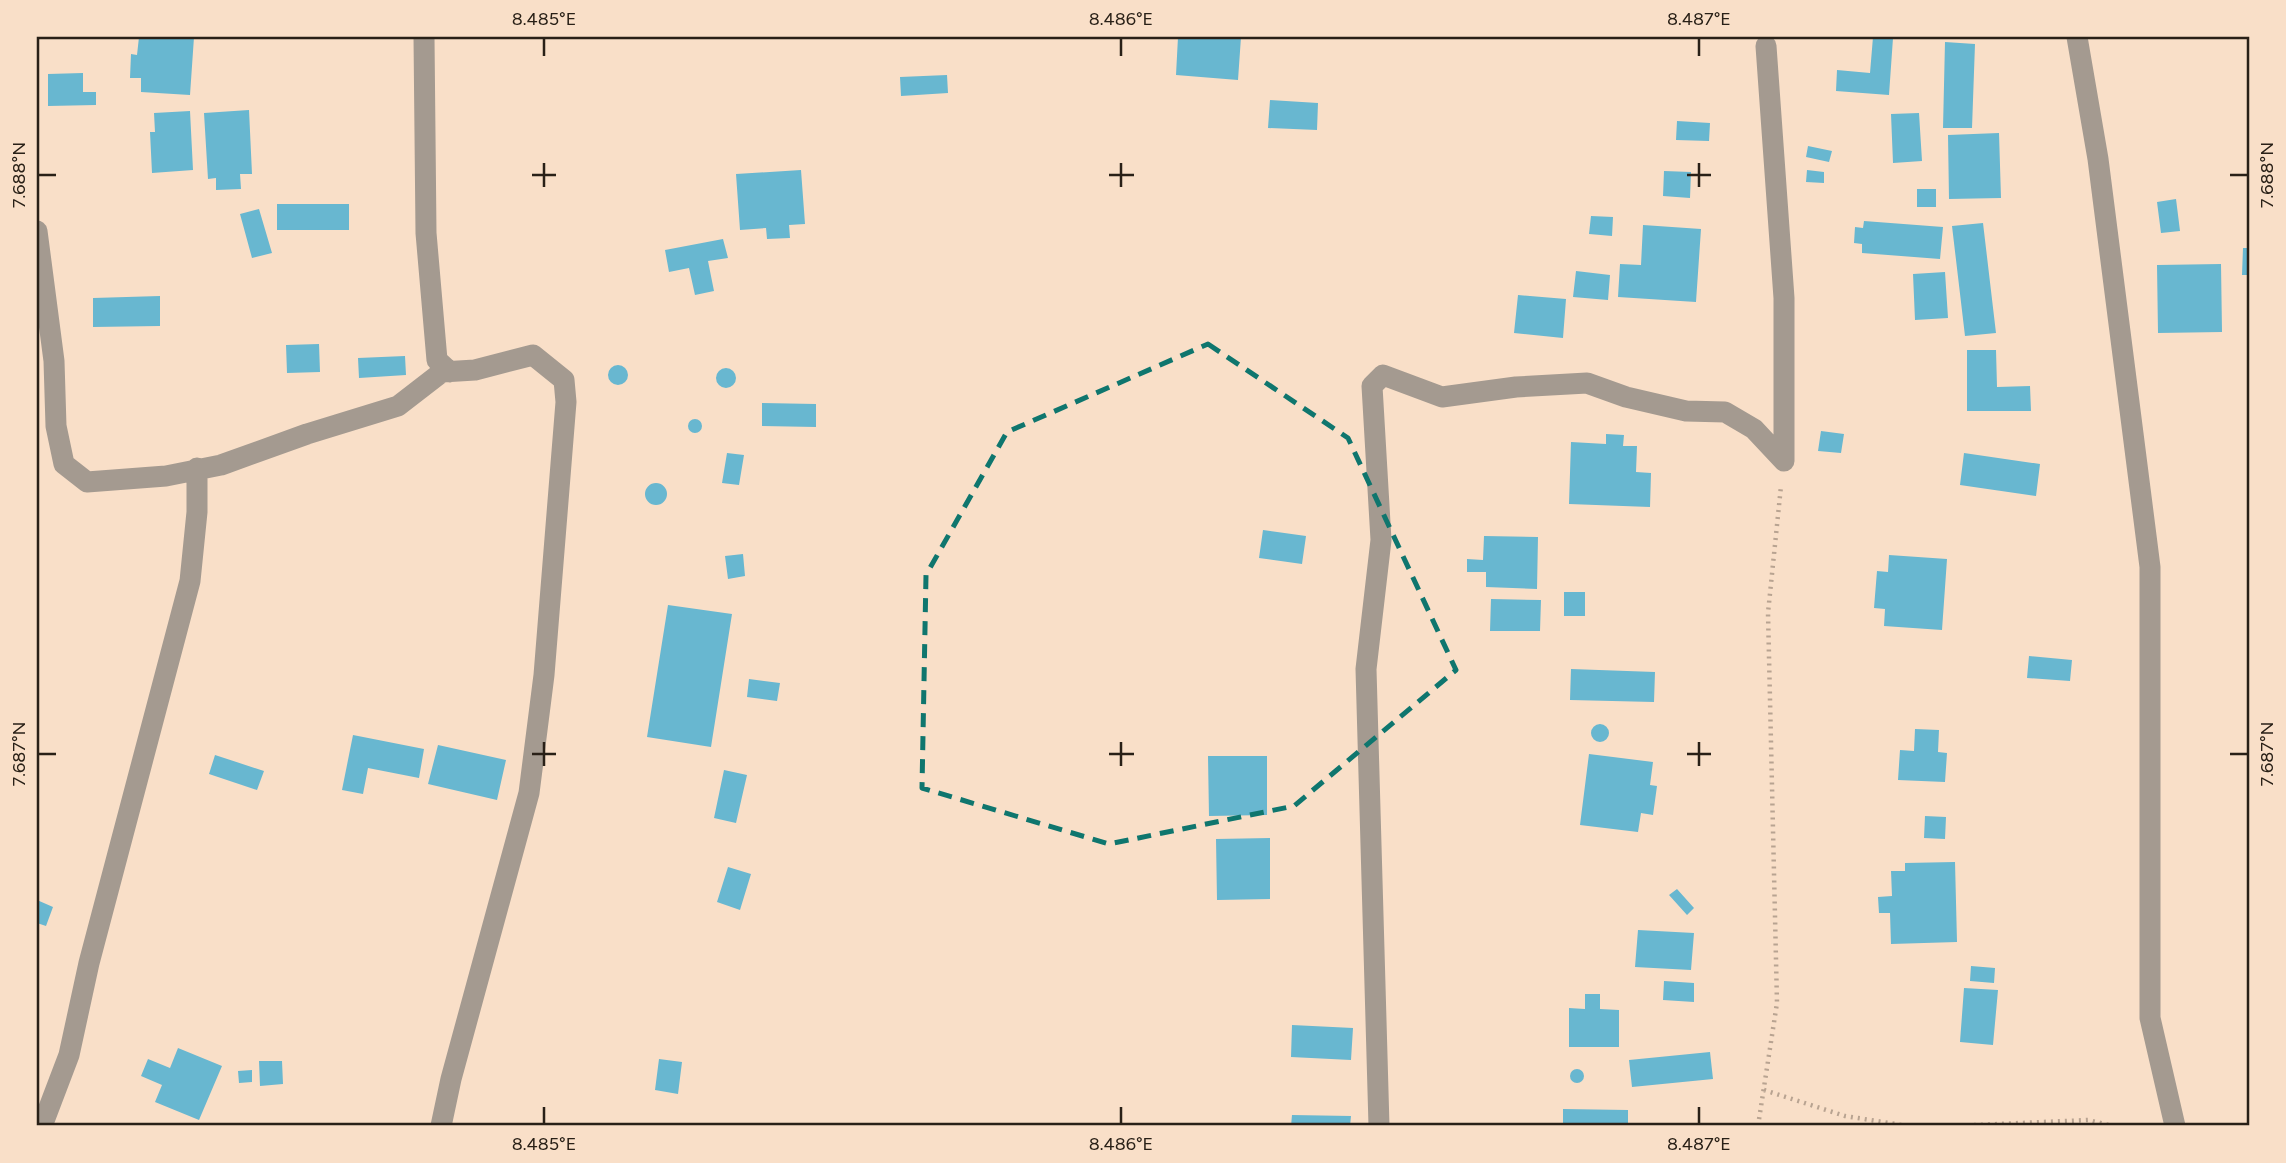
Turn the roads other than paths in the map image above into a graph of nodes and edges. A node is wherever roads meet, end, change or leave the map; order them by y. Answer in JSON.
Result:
{"nodes":[{"id":1,"x":424,"y":37,"type":"edge"},
{"id":2,"x":2077,"y":37,"type":"edge"},
{"id":3,"x":1766,"y":46,"type":"dead end"},
{"id":4,"x":37,"y":231,"type":"edge"},
{"id":5,"x":450,"y":372,"type":"junction"},
{"id":6,"x":197,"y":468,"type":"junction"},
{"id":7,"x":166,"y":476,"type":"junction"},
{"id":8,"x":197,"y":505,"type":"junction"},
{"id":9,"x":42,"y":1126,"type":"edge"},
{"id":10,"x":441,"y":1126,"type":"edge"},
{"id":11,"x":1379,"y":1126,"type":"edge"},
{"id":12,"x":2175,"y":1126,"type":"edge"}],
"edges":[{"from":1,"to":5,"type":"street"},
{"from":2,"to":12,"type":"street"},
{"from":3,"to":11,"type":"street"},
{"from":4,"to":7,"type":"street"},
{"from":5,"to":6,"type":"street"},
{"from":5,"to":10,"type":"street"},
{"from":6,"to":7,"type":"street"},
{"from":6,"to":8,"type":"street"},
{"from":7,"to":8,"type":"street"},
{"from":8,"to":9,"type":"street"}]}
